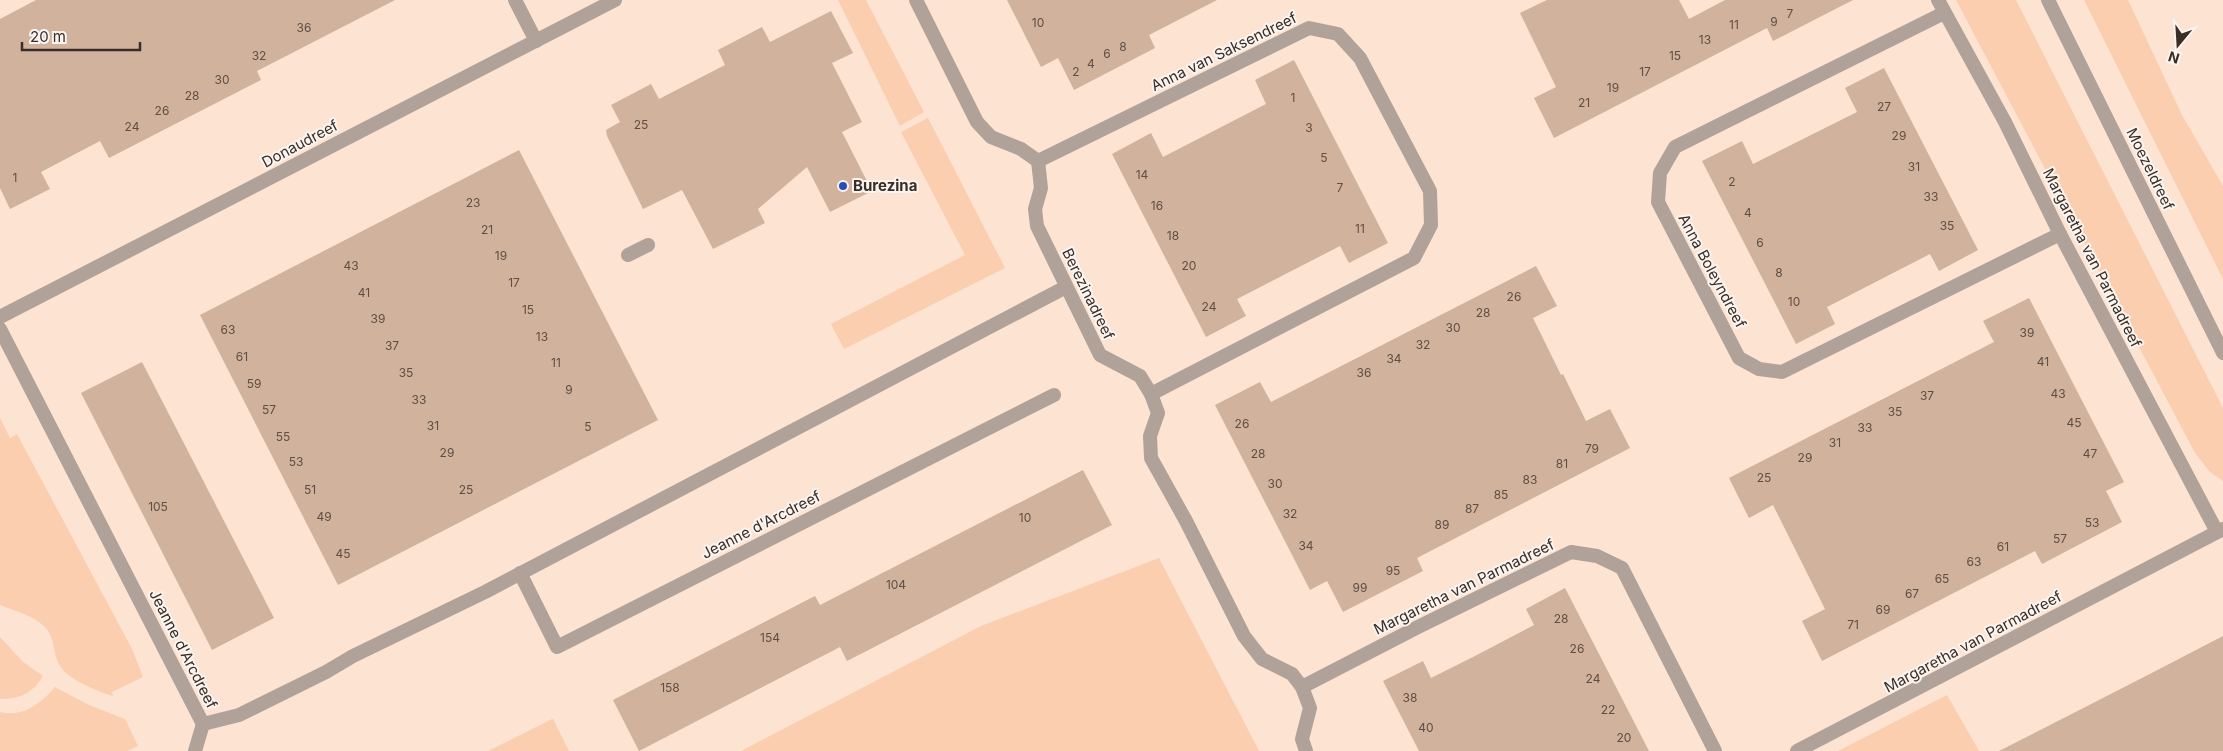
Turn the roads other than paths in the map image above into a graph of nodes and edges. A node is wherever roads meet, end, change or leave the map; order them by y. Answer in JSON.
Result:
{"nodes":[{"id":1,"x":515,"y":0,"type":"edge"},
{"id":2,"x":614,"y":0,"type":"edge"},
{"id":3,"x":916,"y":0,"type":"edge"},
{"id":4,"x":1938,"y":0,"type":"edge"},
{"id":5,"x":2048,"y":0,"type":"edge"},
{"id":6,"x":1944,"y":13,"type":"junction"},
{"id":7,"x":536,"y":41,"type":"junction"},
{"id":8,"x":1038,"y":161,"type":"junction"},
{"id":9,"x":2060,"y":234,"type":"junction"},
{"id":10,"x":648,"y":245,"type":"dead end"},
{"id":11,"x":628,"y":255,"type":"dead end"},
{"id":12,"x":1066,"y":287,"type":"junction"},
{"id":13,"x":0,"y":317,"type":"edge"},
{"id":14,"x":0,"y":329,"type":"edge"},
{"id":15,"x":2223,"y":353,"type":"edge"},
{"id":16,"x":1151,"y":394,"type":"junction"},
{"id":17,"x":1054,"y":395,"type":"dead end"},
{"id":18,"x":2220,"y":530,"type":"edge"},
{"id":19,"x":520,"y":573,"type":"junction"},
{"id":20,"x":1302,"y":687,"type":"junction"},
{"id":21,"x":203,"y":724,"type":"junction"},
{"id":22,"x":195,"y":751,"type":"edge"},
{"id":23,"x":1306,"y":751,"type":"edge"},
{"id":24,"x":1716,"y":751,"type":"edge"},
{"id":25,"x":1797,"y":751,"type":"edge"}],
"edges":[{"from":1,"to":7,"type":"street"},
{"from":2,"to":7,"type":"street","name":"Donaudreef"},
{"from":3,"to":8,"type":"street"},
{"from":4,"to":6,"type":"street","name":"Margaretha van Parmadreef"},
{"from":5,"to":15,"type":"street","name":"Moezeldreef"},
{"from":6,"to":9,"type":"street","name":"Margaretha van Parmadreef"},
{"from":6,"to":9,"type":"street","name":"Anna Boleyndreef"},
{"from":7,"to":13,"type":"street","name":"Donaudreef"},
{"from":8,"to":12,"type":"street","name":"Berezinadreef"},
{"from":8,"to":16,"type":"street","name":"Anna van Saksendreef"},
{"from":9,"to":18,"type":"street","name":"Margaretha van Parmadreef"},
{"from":10,"to":11,"type":"street"},
{"from":12,"to":16,"type":"street","name":"Berezinadreef"},
{"from":12,"to":19,"type":"street","name":"Jeanne d'Arcdreef"},
{"from":14,"to":21,"type":"street","name":"Jeanne d'Arcdreef"},
{"from":16,"to":20,"type":"street","name":"Berezinadreef"},
{"from":17,"to":19,"type":"street","name":"Jeanne d'Arcdreef"},
{"from":18,"to":25,"type":"street","name":"Margaretha van Parmadreef"},
{"from":19,"to":21,"type":"street","name":"Jeanne d'Arcdreef"},
{"from":20,"to":23,"type":"street","name":"Berezinadreef"},
{"from":20,"to":24,"type":"street","name":"Margaretha van Parmadreef"},
{"from":21,"to":22,"type":"street"}]}
